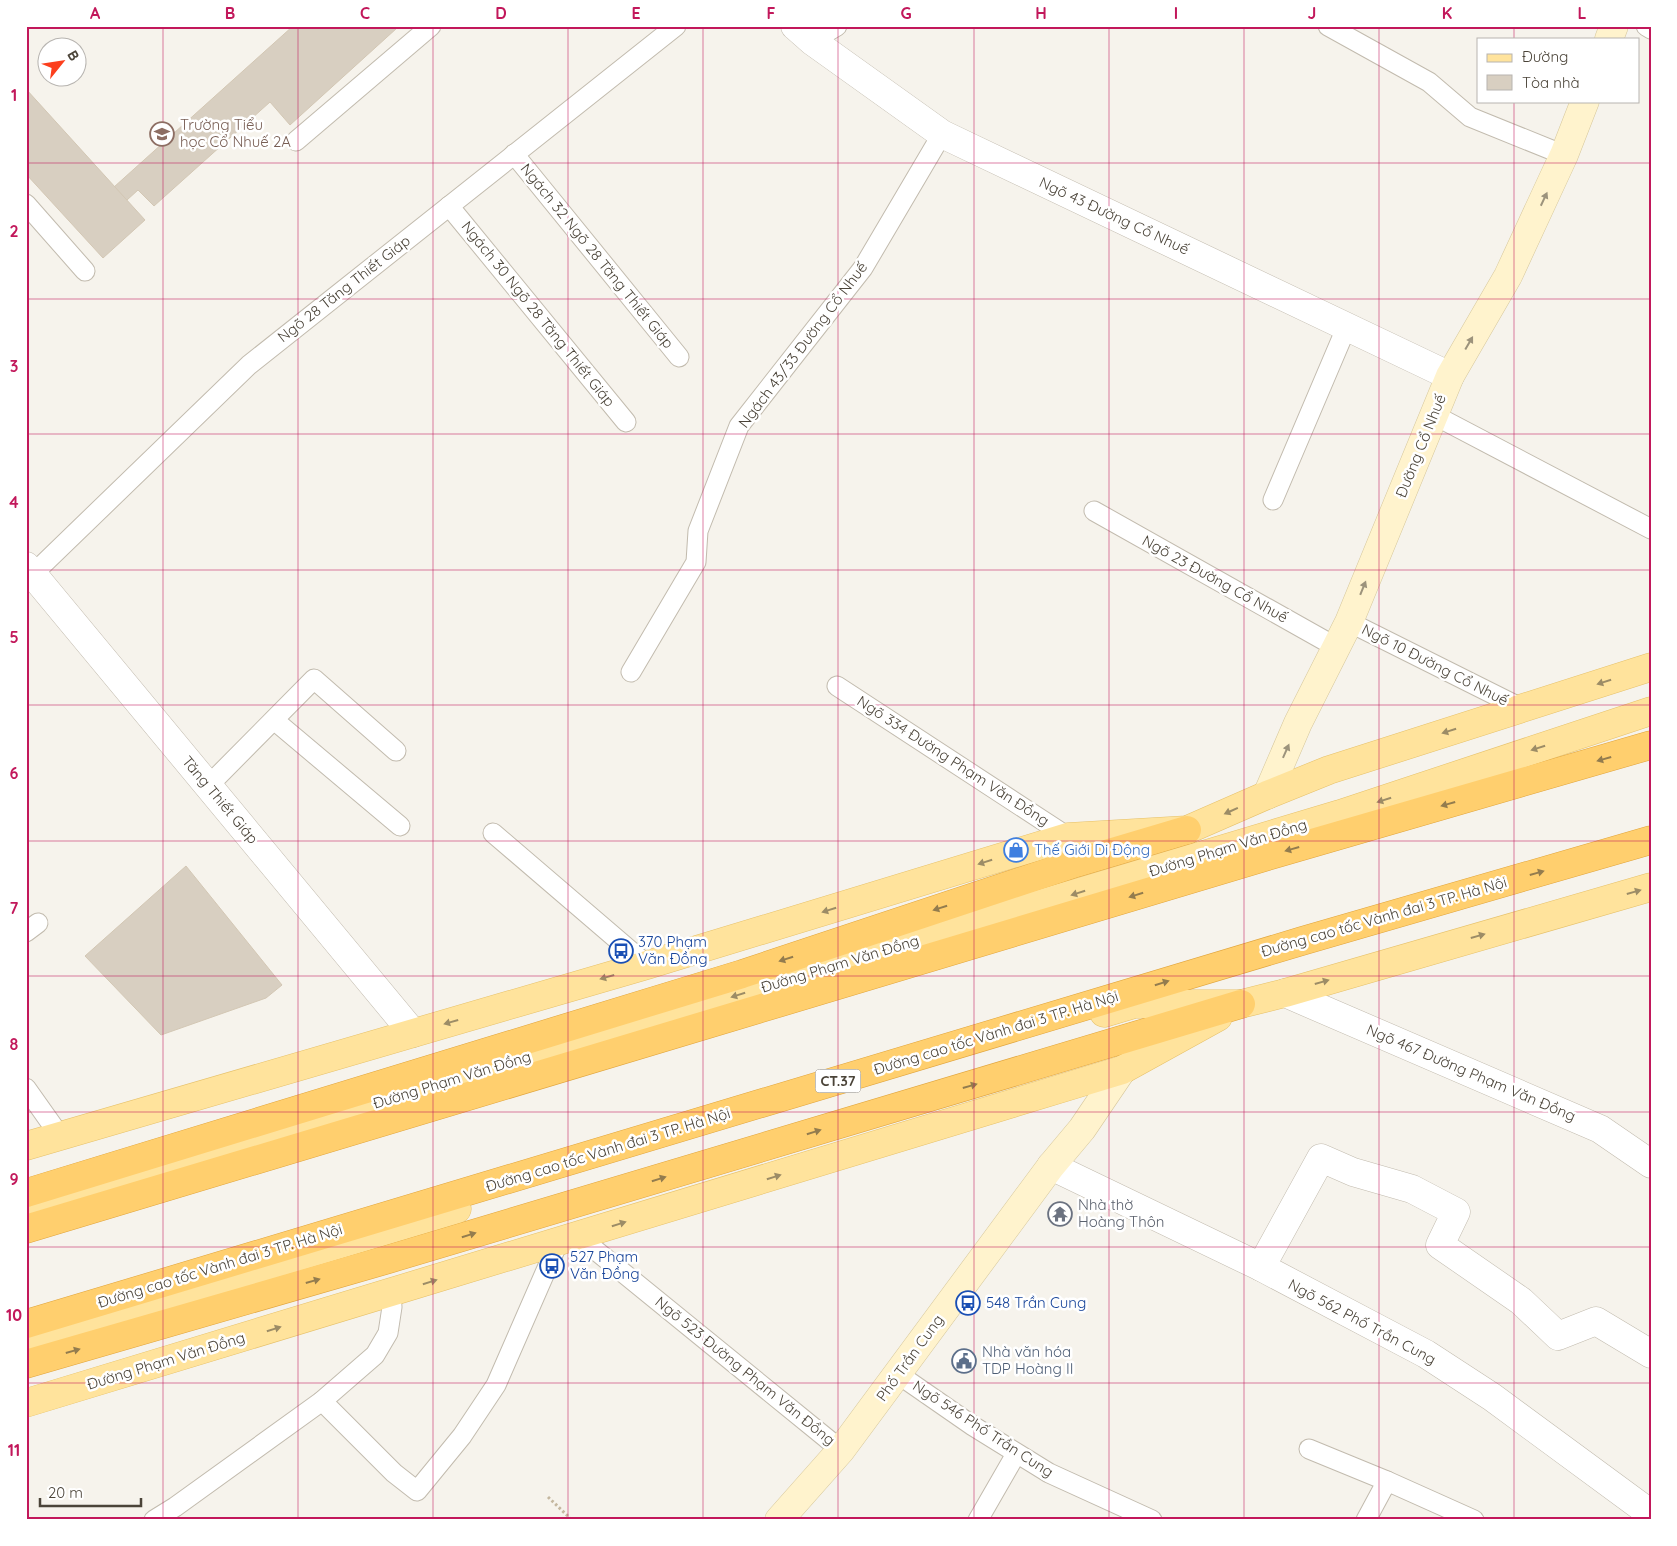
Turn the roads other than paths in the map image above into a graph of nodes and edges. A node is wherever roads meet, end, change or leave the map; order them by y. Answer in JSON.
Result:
{"nodes":[{"id":1,"x":431,"y":26,"type":"edge"},
{"id":2,"x":676,"y":26,"type":"edge"},
{"id":3,"x":837,"y":26,"type":"edge"},
{"id":4,"x":1328,"y":26,"type":"edge"},
{"id":5,"x":1614,"y":26,"type":"edge"},
{"id":6,"x":1646,"y":26,"type":"edge"},
{"id":7,"x":1651,"y":29,"type":"edge"},
{"id":8,"x":803,"y":34,"type":"edge"},
{"id":9,"x":1609,"y":38,"type":"edge"},
{"id":10,"x":1585,"y":102,"type":"edge"},
{"id":11,"x":942,"y":134,"type":"junction"},
{"id":12,"x":296,"y":141,"type":"dead end"},
{"id":13,"x":514,"y":154,"type":"junction"},
{"id":14,"x":1564,"y":155,"type":"junction"},
{"id":15,"x":26,"y":204,"type":"edge"},
{"id":16,"x":449,"y":206,"type":"junction"},
{"id":17,"x":85,"y":271,"type":"dead end"},
{"id":18,"x":1347,"y":326,"type":"junction"},
{"id":19,"x":679,"y":357,"type":"dead end"},
{"id":20,"x":1450,"y":376,"type":"junction"},
{"id":21,"x":1434,"y":415,"type":"junction"},
{"id":22,"x":626,"y":422,"type":"dead end"},
{"id":23,"x":1273,"y":500,"type":"dead end"},
{"id":24,"x":1094,"y":512,"type":"dead end"},
{"id":25,"x":1651,"y":529,"type":"edge"},
{"id":26,"x":30,"y":570,"type":"edge"},
{"id":27,"x":1349,"y":622,"type":"junction"},
{"id":28,"x":1336,"y":647,"type":"junction"},
{"id":29,"x":1651,"y":667,"type":"edge"},
{"id":30,"x":631,"y":672,"type":"dead end"},
{"id":31,"x":837,"y":686,"type":"dead end"},
{"id":32,"x":1521,"y":708,"type":"junction"},
{"id":33,"x":1651,"y":711,"type":"edge"},
{"id":34,"x":274,"y":720,"type":"junction"},
{"id":35,"x":1651,"y":745,"type":"edge"},
{"id":36,"x":396,"y":750,"type":"dead end"},
{"id":37,"x":208,"y":786,"type":"junction"},
{"id":38,"x":1266,"y":795,"type":"junction"},
{"id":39,"x":400,"y":826,"type":"dead end"},
{"id":40,"x":1187,"y":830,"type":"junction"},
{"id":41,"x":493,"y":833,"type":"dead end"},
{"id":42,"x":1068,"y":837,"type":"junction"},
{"id":43,"x":1651,"y":840,"type":"edge"},
{"id":44,"x":1651,"y":887,"type":"edge"},
{"id":45,"x":647,"y":965,"type":"junction"},
{"id":46,"x":1285,"y":993,"type":"junction"},
{"id":47,"x":1241,"y":1004,"type":"junction"},
{"id":48,"x":413,"y":1033,"type":"junction"},
{"id":49,"x":1122,"y":1070,"type":"junction"},
{"id":50,"x":26,"y":1088,"type":"edge"},
{"id":51,"x":60,"y":1136,"type":"junction"},
{"id":52,"x":26,"y":1146,"type":"edge"},
{"id":53,"x":1651,"y":1164,"type":"edge"},
{"id":54,"x":1051,"y":1166,"type":"junction"},
{"id":55,"x":26,"y":1193,"type":"edge"},
{"id":56,"x":26,"y":1208,"type":"edge"},
{"id":57,"x":26,"y":1229,"type":"edge"},
{"id":58,"x":568,"y":1240,"type":"junction"},
{"id":59,"x":1261,"y":1267,"type":"junction"},
{"id":60,"x":391,"y":1293,"type":"junction"},
{"id":61,"x":26,"y":1324,"type":"edge"},
{"id":62,"x":26,"y":1343,"type":"edge"},
{"id":63,"x":1651,"y":1354,"type":"edge"},
{"id":64,"x":26,"y":1364,"type":"edge"},
{"id":65,"x":898,"y":1374,"type":"junction"},
{"id":66,"x":322,"y":1401,"type":"junction"},
{"id":67,"x":26,"y":1403,"type":"edge"},
{"id":68,"x":1309,"y":1449,"type":"dead end"},
{"id":69,"x":842,"y":1450,"type":"junction"},
{"id":70,"x":1016,"y":1454,"type":"junction"},
{"id":71,"x":1387,"y":1481,"type":"junction"},
{"id":72,"x":1651,"y":1514,"type":"edge"},
{"id":73,"x":154,"y":1520,"type":"edge"},
{"id":74,"x":779,"y":1520,"type":"edge"},
{"id":75,"x":978,"y":1520,"type":"edge"},
{"id":76,"x":1152,"y":1520,"type":"edge"},
{"id":77,"x":1366,"y":1520,"type":"edge"},
{"id":78,"x":1474,"y":1520,"type":"edge"}],
"edges":[{"from":1,"to":12,"type":"lane"},
{"from":2,"to":13,"type":"lane","name":"Ngõ 28 Tăng Thiết Giáp"},
{"from":3,"to":8,"type":"lane"},
{"from":4,"to":14,"type":"lane"},
{"from":5,"to":9,"type":"main road"},
{"from":6,"to":7,"type":"lane"},
{"from":8,"to":11,"type":"street","name":"Ngõ 43 Đường Cổ Nhuế"},
{"from":10,"to":14,"type":"main road","name":"Đường Cổ Nhuế"},
{"from":11,"to":18,"type":"street","name":"Ngõ 43 Đường Cổ Nhuế"},
{"from":11,"to":30,"type":"lane","name":"Ngách 43/33 Đường Cổ Nhuế"},
{"from":13,"to":16,"type":"lane","name":"Ngõ 28 Tăng Thiết Giáp"},
{"from":13,"to":19,"type":"lane","name":"Ngách 32 Ngõ 28 Tăng Thiết Giáp"},
{"from":20,"to":14,"type":"main road","name":"Đường Cổ Nhuế","one_way":true},
{"from":15,"to":17,"type":"lane"},
{"from":16,"to":22,"type":"lane","name":"Ngách 30 Ngõ 28 Tăng Thiết Giáp"},
{"from":16,"to":26,"type":"lane","name":"Ngõ 28 Tăng Thiết Giáp"},
{"from":18,"to":20,"type":"street","name":"Ngõ 43 Đường Cổ Nhuế"},
{"from":18,"to":23,"type":"lane"},
{"from":20,"to":21,"type":"main road","name":"Đường Cổ Nhuế"},
{"from":21,"to":25,"type":"lane"},
{"from":27,"to":21,"type":"main road","name":"Đường Cổ Nhuế","one_way":true},
{"from":24,"to":28,"type":"lane","name":"Ngõ 23 Đường Cổ Nhuế"},
{"from":26,"to":37,"type":"street","name":"Tăng Thiết Giáp"},
{"from":27,"to":28,"type":"main road","name":"Đường Cổ Nhuế"},
{"from":27,"to":32,"type":"lane","name":"Ngõ 10 Đường Cổ Nhuế"},
{"from":38,"to":28,"type":"main road","name":"Đường Cổ Nhuế","one_way":true},
{"from":29,"to":32,"type":"main road","name":"Đường Phạm Văn Đồng","one_way":true},
{"from":31,"to":42,"type":"lane","name":"Ngõ 334 Đường Phạm Văn Đồng"},
{"from":32,"to":38,"type":"main road","name":"Đường Phạm Văn Đồng","one_way":true},
{"from":33,"to":56,"type":"main road","name":"Đường Phạm Văn Đồng","one_way":true},
{"from":34,"to":36,"type":"lane"},
{"from":34,"to":37,"type":"lane"},
{"from":34,"to":39,"type":"lane"},
{"from":35,"to":57,"type":"highway","one_way":true},
{"from":37,"to":48,"type":"street","name":"Tăng Thiết Giáp"},
{"from":38,"to":40,"type":"main road","name":"Đường Phạm Văn Đồng","one_way":true},
{"from":40,"to":42,"type":"main road","name":"Đường Phạm Văn Đồng"},
{"from":40,"to":55,"type":"highway","one_way":true},
{"from":41,"to":45,"type":"lane"},
{"from":42,"to":45,"type":"main road","name":"Đường Phạm Văn Đồng","one_way":true},
{"from":61,"to":43,"type":"highway","name":"Đường cao tốc Vành đai 3 TP. Hà Nội","number":"CT.37","one_way":true},
{"from":46,"to":44,"type":"main road","name":"Đường Phạm Văn Đồng","one_way":true},
{"from":45,"to":48,"type":"main road","name":"Đường Phạm Văn Đồng","one_way":true},
{"from":46,"to":47,"type":"main road","name":"Đường Phạm Văn Đồng"},
{"from":46,"to":53,"type":"street","name":"Ngõ 467 Đường Phạm Văn Đồng"},
{"from":47,"to":49,"type":"main road","name":"Đường Phạm Văn Đồng"},
{"from":47,"to":62,"type":"main road","name":"Đường Phạm Văn Đồng"},
{"from":64,"to":47,"type":"highway","one_way":true},
{"from":48,"to":51,"type":"main road","name":"Đường Phạm Văn Đồng"},
{"from":49,"to":54,"type":"main road","name":"Phố Trần Cung"},
{"from":58,"to":49,"type":"main road","name":"Đường Phạm Văn Đồng","one_way":true},
{"from":50,"to":51,"type":"lane"},
{"from":51,"to":52,"type":"main road","name":"Đường Phạm Văn Đồng"},
{"from":54,"to":59,"type":"street","name":"Ngõ 562 Phố Trần Cung"},
{"from":54,"to":65,"type":"main road","name":"Phố Trần Cung"},
{"from":60,"to":58,"type":"main road","name":"Đường Phạm Văn Đồng","one_way":true},
{"from":58,"to":66,"type":"lane"},
{"from":58,"to":69,"type":"lane","name":"Ngõ 523 Đường Phạm Văn Đồng"},
{"from":59,"to":63,"type":"street"},
{"from":59,"to":72,"type":"street","name":"Ngõ 562 Phố Trần Cung"},
{"from":60,"to":66,"type":"lane"},
{"from":67,"to":60,"type":"main road","name":"Đường Phạm Văn Đồng","one_way":true},
{"from":65,"to":69,"type":"main road","name":"Phố Trần Cung"},
{"from":65,"to":70,"type":"lane","name":"Ngõ 546 Phố Trần Cung"},
{"from":66,"to":73,"type":"lane"},
{"from":68,"to":71,"type":"lane"},
{"from":69,"to":74,"type":"main road","name":"Phố Trần Cung"},
{"from":70,"to":75,"type":"lane"},
{"from":70,"to":76,"type":"lane","name":"Ngõ 546 Phố Trần Cung"},
{"from":71,"to":77,"type":"lane"},
{"from":71,"to":78,"type":"lane"}]}
